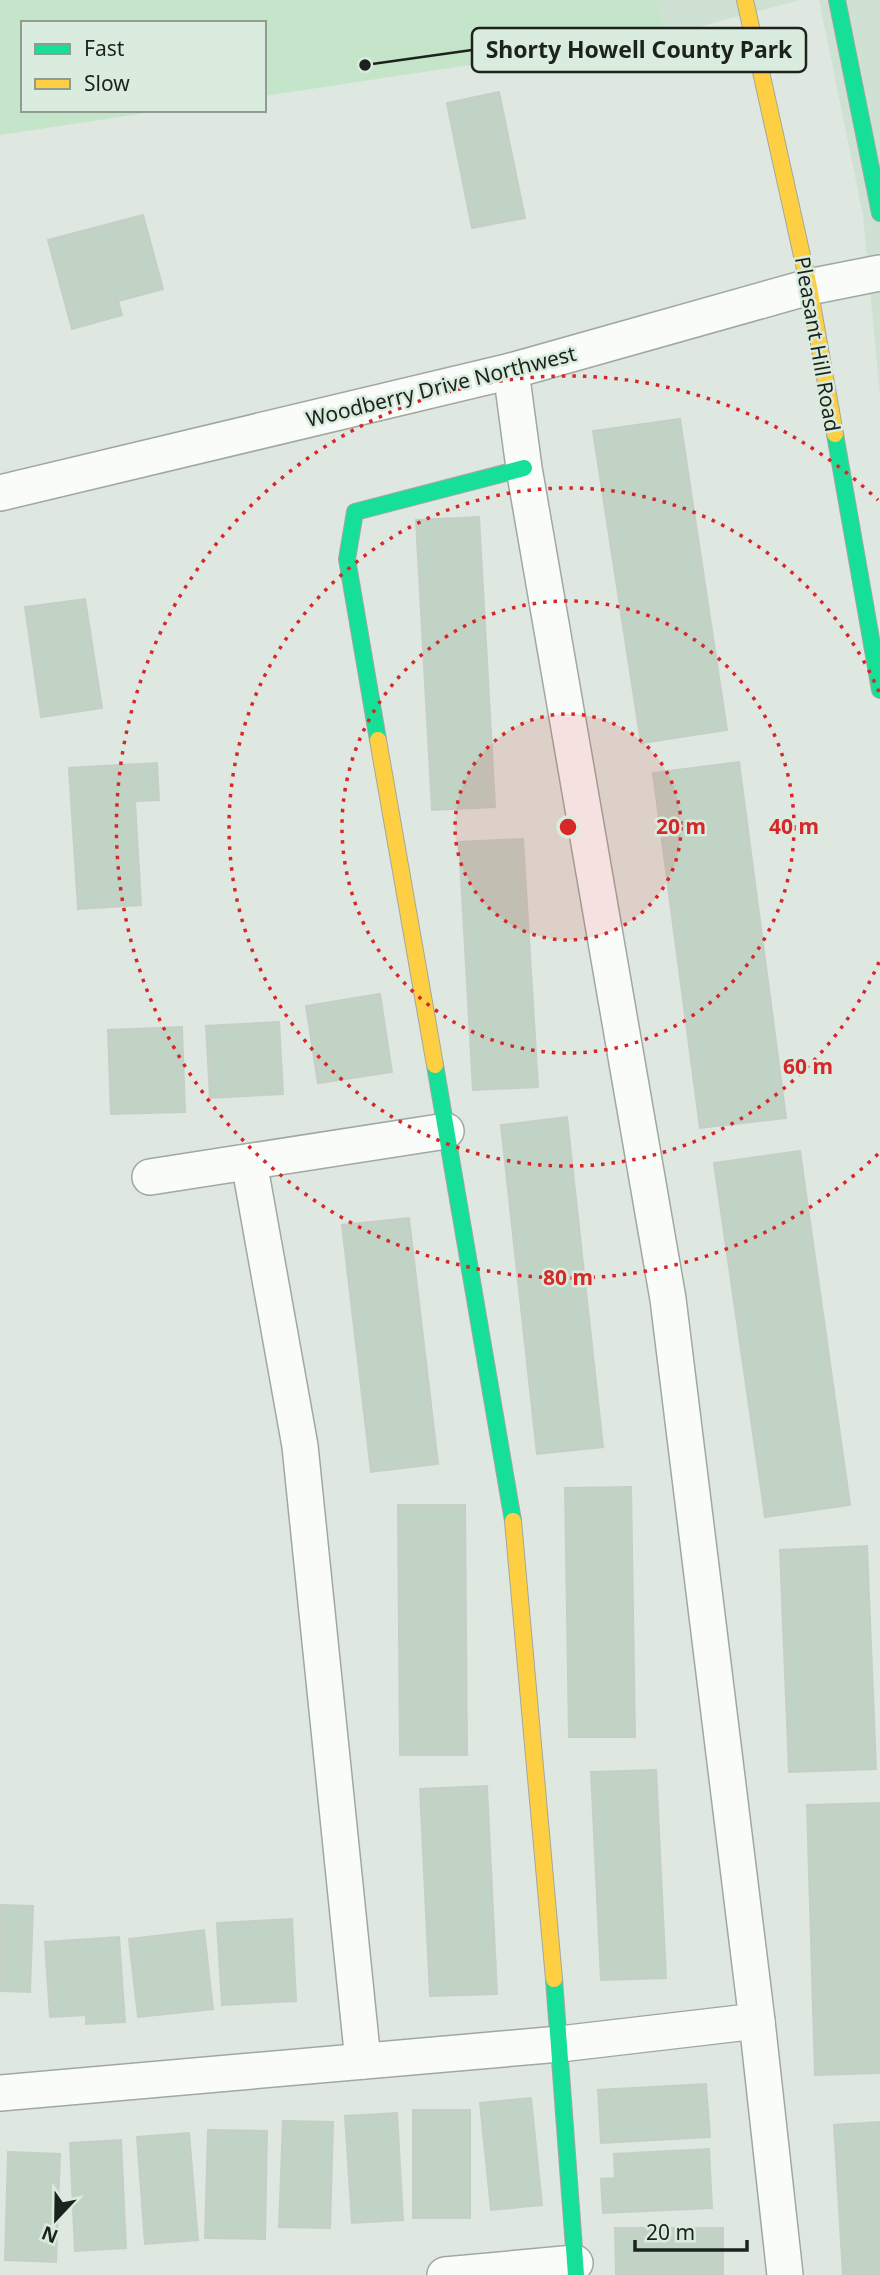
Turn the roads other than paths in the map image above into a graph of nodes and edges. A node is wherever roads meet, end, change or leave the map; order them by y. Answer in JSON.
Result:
{"nodes":[{"id":1,"x":745,"y":0,"type":"edge"},
{"id":2,"x":837,"y":0,"type":"edge"},
{"id":3,"x":880,"y":213,"type":"edge"},
{"id":4,"x":880,"y":273,"type":"edge"},
{"id":5,"x":809,"y":287,"type":"junction"},
{"id":6,"x":511,"y":371,"type":"junction"},
{"id":7,"x":524,"y":468,"type":"junction"},
{"id":8,"x":0,"y":494,"type":"edge"},
{"id":9,"x":880,"y":690,"type":"edge"},
{"id":10,"x":446,"y":1130,"type":"junction"},
{"id":11,"x":249,"y":1162,"type":"junction"},
{"id":12,"x":150,"y":1177,"type":"dead end"},
{"id":13,"x":757,"y":2021,"type":"junction"},
{"id":14,"x":560,"y":2044,"type":"junction"},
{"id":15,"x":363,"y":2061,"type":"junction"},
{"id":16,"x":0,"y":2093,"type":"edge"},
{"id":17,"x":576,"y":2269,"type":"edge"},
{"id":18,"x":444,"y":2275,"type":"edge"},
{"id":19,"x":785,"y":2275,"type":"edge"}],
"edges":[{"from":1,"to":5,"type":"main road","name":"Pleasant Hill Road"},
{"from":2,"to":3,"type":"main road"},
{"from":4,"to":5,"type":"street","name":"Woodberry Drive Northwest"},
{"from":5,"to":6,"type":"street","name":"Woodberry Drive Northwest"},
{"from":5,"to":9,"type":"main road","name":"Pleasant Hill Road"},
{"from":6,"to":7,"type":"street"},
{"from":6,"to":8,"type":"street","name":"Woodberry Drive Northwest"},
{"from":7,"to":10,"type":"main road"},
{"from":7,"to":13,"type":"street"},
{"from":10,"to":11,"type":"street"},
{"from":10,"to":14,"type":"main road"},
{"from":11,"to":12,"type":"street"},
{"from":11,"to":15,"type":"street"},
{"from":13,"to":14,"type":"street"},
{"from":13,"to":19,"type":"street"},
{"from":14,"to":15,"type":"street"},
{"from":14,"to":17,"type":"main road"},
{"from":15,"to":16,"type":"street"},
{"from":17,"to":18,"type":"street"}]}
